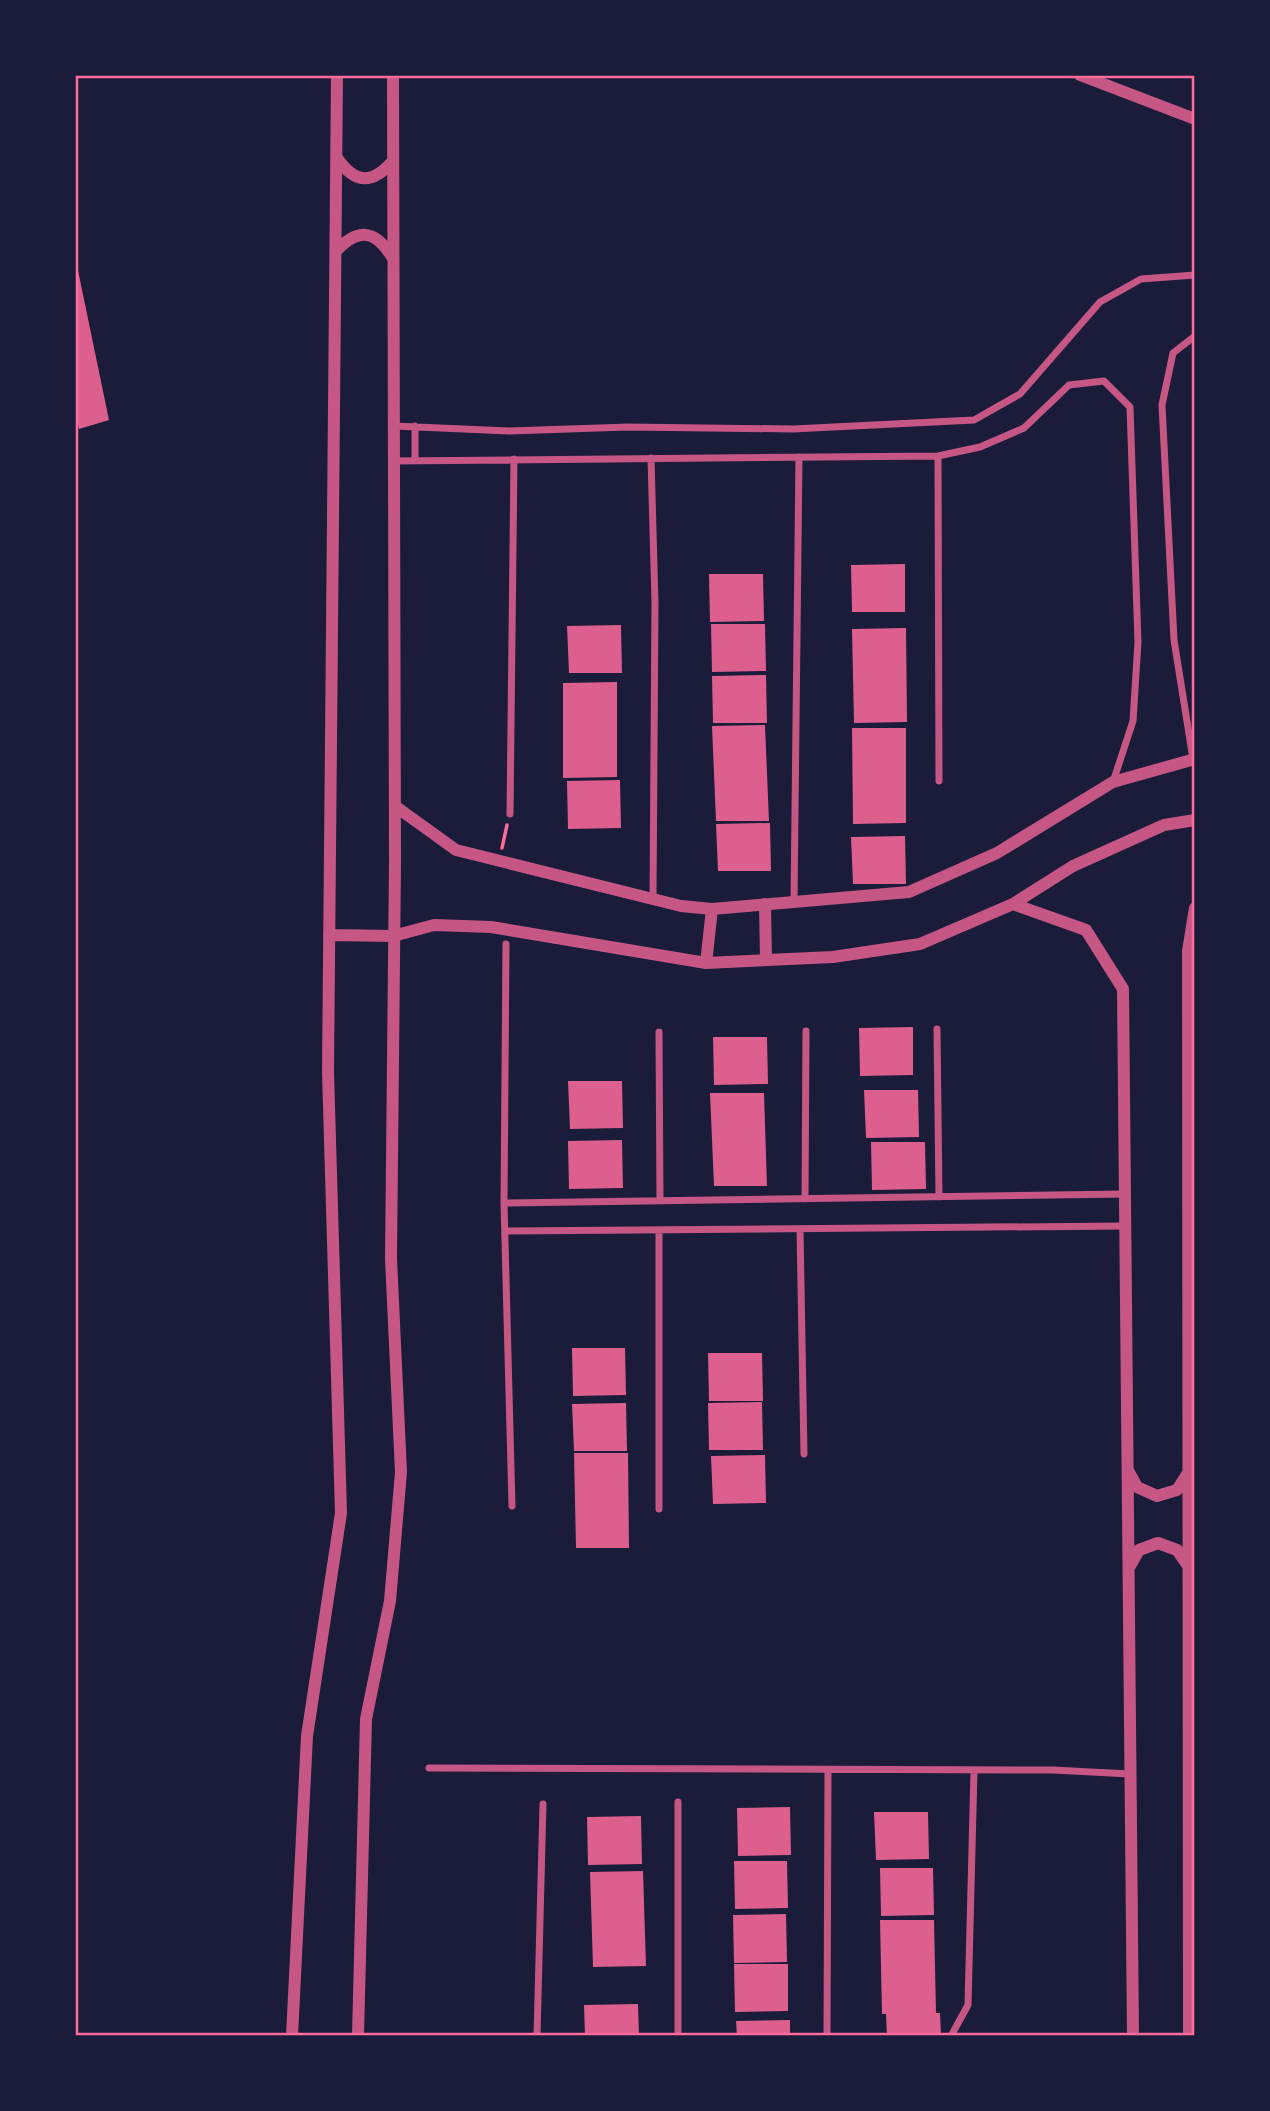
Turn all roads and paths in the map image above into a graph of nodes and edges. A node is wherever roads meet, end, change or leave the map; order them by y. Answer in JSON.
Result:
{"nodes":[{"id":1,"x":337,"y":75,"type":"edge"},
{"id":2,"x":393,"y":75,"type":"edge"},
{"id":3,"x":1080,"y":75,"type":"edge"},
{"id":4,"x":1195,"y":119,"type":"edge"},
{"id":5,"x":337,"y":158,"type":"junction"},
{"id":6,"x":393,"y":161,"type":"junction"},
{"id":7,"x":336,"y":251,"type":"junction"},
{"id":8,"x":392,"y":257,"type":"junction"},
{"id":9,"x":1195,"y":275,"type":"edge"},
{"id":10,"x":1195,"y":336,"type":"edge"},
{"id":11,"x":394,"y":426,"type":"junction"},
{"id":12,"x":415,"y":426,"type":"junction"},
{"id":13,"x":938,"y":456,"type":"junction"},
{"id":14,"x":799,"y":457,"type":"junction"},
{"id":15,"x":651,"y":458,"type":"junction"},
{"id":16,"x":513,"y":459,"type":"junction"},
{"id":17,"x":415,"y":460,"type":"junction"},
{"id":18,"x":394,"y":461,"type":"junction"},
{"id":19,"x":1194,"y":759,"type":"edge"},
{"id":20,"x":939,"y":781,"type":"dead end"},
{"id":21,"x":1113,"y":782,"type":"junction"},
{"id":22,"x":395,"y":806,"type":"junction"},
{"id":23,"x":510,"y":814,"type":"joint"},
{"id":24,"x":1195,"y":820,"type":"edge"},
{"id":25,"x":498,"y":861,"type":"junction"},
{"id":26,"x":653,"y":899,"type":"junction"},
{"id":27,"x":794,"y":902,"type":"junction"},
{"id":28,"x":765,"y":904,"type":"junction"},
{"id":29,"x":1013,"y":904,"type":"junction"},
{"id":30,"x":1195,"y":908,"type":"edge"},
{"id":31,"x":712,"y":909,"type":"junction"},
{"id":32,"x":329,"y":935,"type":"junction"},
{"id":33,"x":393,"y":936,"type":"junction"},
{"id":34,"x":506,"y":944,"type":"dead end"},
{"id":35,"x":766,"y":960,"type":"junction"},
{"id":36,"x":706,"y":963,"type":"junction"},
{"id":37,"x":937,"y":1029,"type":"dead end"},
{"id":38,"x":806,"y":1031,"type":"dead end"},
{"id":39,"x":659,"y":1032,"type":"dead end"},
{"id":40,"x":1125,"y":1194,"type":"junction"},
{"id":41,"x":939,"y":1196,"type":"junction"},
{"id":42,"x":805,"y":1199,"type":"junction"},
{"id":43,"x":660,"y":1201,"type":"junction"},
{"id":44,"x":504,"y":1203,"type":"junction"},
{"id":45,"x":1125,"y":1226,"type":"junction"},
{"id":46,"x":800,"y":1228,"type":"junction"},
{"id":47,"x":659,"y":1230,"type":"junction"},
{"id":48,"x":505,"y":1231,"type":"junction"},
{"id":49,"x":804,"y":1454,"type":"dead end"},
{"id":50,"x":1127,"y":1468,"type":"junction"},
{"id":51,"x":1189,"y":1472,"type":"junction"},
{"id":52,"x":512,"y":1506,"type":"dead end"},
{"id":53,"x":659,"y":1509,"type":"dead end"},
{"id":54,"x":1189,"y":1567,"type":"junction"},
{"id":55,"x":1129,"y":1569,"type":"junction"},
{"id":56,"x":429,"y":1768,"type":"dead end"},
{"id":57,"x":828,"y":1771,"type":"junction"},
{"id":58,"x":974,"y":1771,"type":"junction"},
{"id":59,"x":1130,"y":1774,"type":"junction"},
{"id":60,"x":678,"y":1802,"type":"dead end"},
{"id":61,"x":543,"y":1804,"type":"dead end"},
{"id":62,"x":292,"y":2036,"type":"edge"},
{"id":63,"x":358,"y":2036,"type":"edge"},
{"id":64,"x":537,"y":2036,"type":"edge"},
{"id":65,"x":678,"y":2036,"type":"edge"},
{"id":66,"x":827,"y":2036,"type":"edge"},
{"id":67,"x":951,"y":2036,"type":"edge"},
{"id":68,"x":1133,"y":2036,"type":"edge"},
{"id":69,"x":1189,"y":2036,"type":"edge"}],
"edges":[{"from":1,"to":5,"type":"street"},
{"from":2,"to":6,"type":"street"},
{"from":3,"to":4,"type":"street"},
{"from":5,"to":6,"type":"street"},
{"from":5,"to":7,"type":"street"},
{"from":6,"to":8,"type":"street"},
{"from":7,"to":8,"type":"street"},
{"from":7,"to":32,"type":"street"},
{"from":8,"to":11,"type":"street"},
{"from":9,"to":12,"type":"street"},
{"from":10,"to":19,"type":"street"},
{"from":11,"to":12,"type":"street"},
{"from":11,"to":18,"type":"street"},
{"from":12,"to":17,"type":"street"},
{"from":13,"to":14,"type":"street"},
{"from":13,"to":20,"type":"street"},
{"from":13,"to":21,"type":"street"},
{"from":14,"to":15,"type":"street"},
{"from":14,"to":27,"type":"street"},
{"from":15,"to":16,"type":"street"},
{"from":15,"to":26,"type":"street"},
{"from":16,"to":17,"type":"street"},
{"from":16,"to":23,"type":"street"},
{"from":17,"to":18,"type":"street"},
{"from":18,"to":22,"type":"street"},
{"from":19,"to":21,"type":"street"},
{"from":21,"to":27,"type":"street"},
{"from":22,"to":25,"type":"street"},
{"from":22,"to":33,"type":"street"},
{"from":23,"to":25,"type":"path"},
{"from":24,"to":29,"type":"street"},
{"from":25,"to":26,"type":"street"},
{"from":26,"to":31,"type":"street"},
{"from":27,"to":28,"type":"street"},
{"from":28,"to":31,"type":"street"},
{"from":28,"to":35,"type":"street"},
{"from":29,"to":35,"type":"street"},
{"from":29,"to":40,"type":"street"},
{"from":30,"to":51,"type":"street"},
{"from":31,"to":36,"type":"street"},
{"from":32,"to":33,"type":"street"},
{"from":32,"to":62,"type":"street"},
{"from":33,"to":36,"type":"street"},
{"from":33,"to":63,"type":"street"},
{"from":34,"to":44,"type":"street"},
{"from":35,"to":36,"type":"street"},
{"from":37,"to":41,"type":"street"},
{"from":38,"to":42,"type":"street"},
{"from":39,"to":43,"type":"street"},
{"from":40,"to":41,"type":"street"},
{"from":40,"to":45,"type":"street"},
{"from":41,"to":42,"type":"street"},
{"from":42,"to":43,"type":"street"},
{"from":43,"to":44,"type":"street"},
{"from":44,"to":48,"type":"street"},
{"from":45,"to":46,"type":"street"},
{"from":45,"to":50,"type":"street"},
{"from":46,"to":47,"type":"street"},
{"from":46,"to":49,"type":"street"},
{"from":47,"to":48,"type":"street"},
{"from":47,"to":53,"type":"street"},
{"from":48,"to":52,"type":"street"},
{"from":50,"to":51,"type":"street"},
{"from":50,"to":55,"type":"street"},
{"from":51,"to":54,"type":"street"},
{"from":54,"to":55,"type":"street"},
{"from":54,"to":69,"type":"street"},
{"from":55,"to":59,"type":"street"},
{"from":56,"to":57,"type":"street"},
{"from":57,"to":58,"type":"street"},
{"from":57,"to":66,"type":"street"},
{"from":58,"to":59,"type":"street"},
{"from":58,"to":67,"type":"street"},
{"from":59,"to":68,"type":"street"},
{"from":60,"to":65,"type":"street"},
{"from":61,"to":64,"type":"street"}]}
